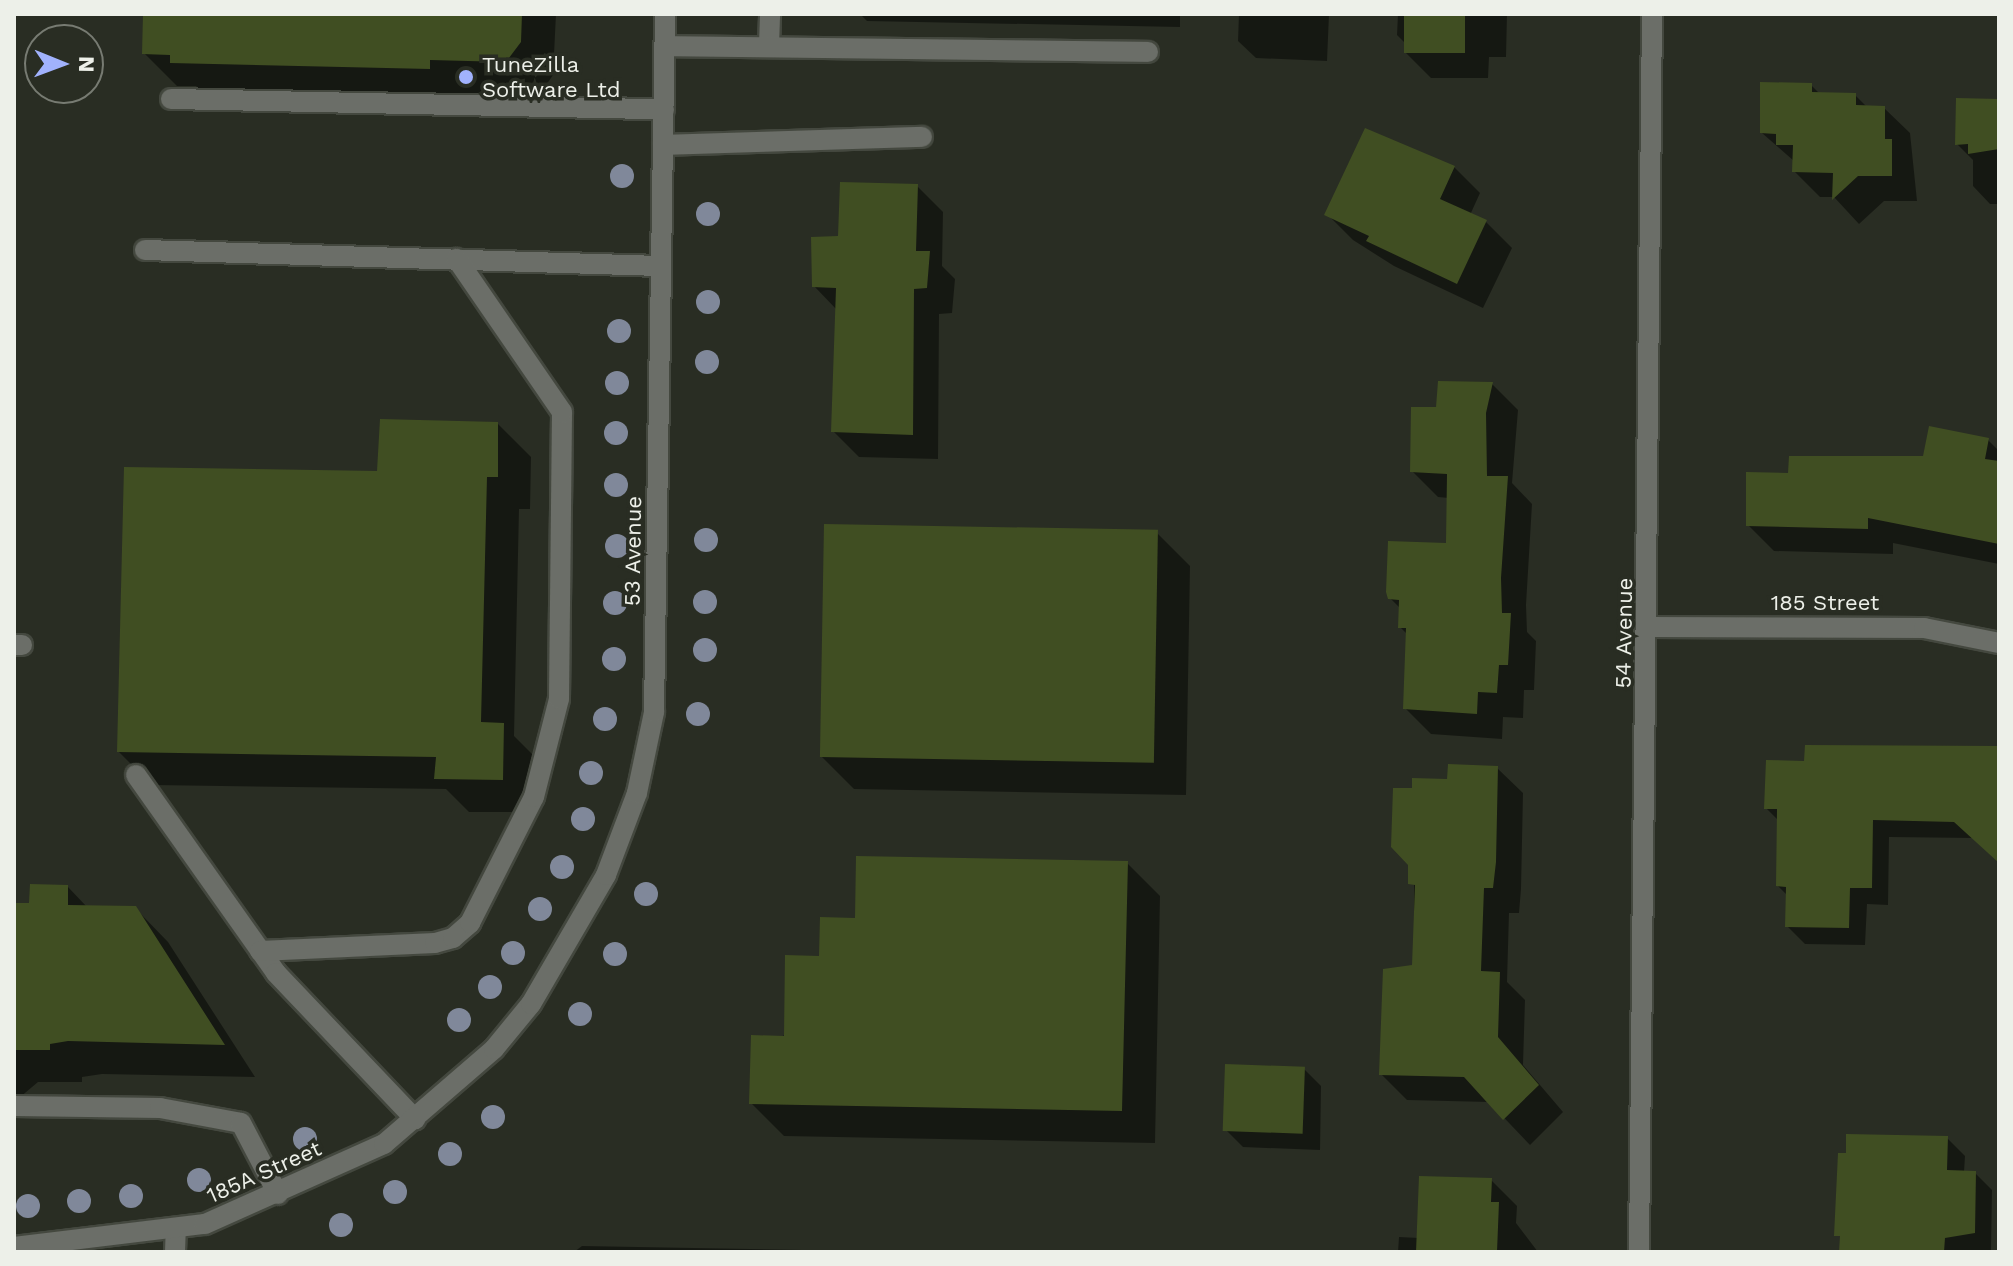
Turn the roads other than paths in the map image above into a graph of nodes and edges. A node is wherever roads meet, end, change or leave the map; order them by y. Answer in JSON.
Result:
{"nodes":[{"id":1,"x":665,"y":14,"type":"edge"},
{"id":2,"x":770,"y":14,"type":"edge"},
{"id":3,"x":1652,"y":14,"type":"edge"},
{"id":4,"x":769,"y":45,"type":"junction"},
{"id":5,"x":665,"y":46,"type":"junction"},
{"id":6,"x":1148,"y":52,"type":"dead end"},
{"id":7,"x":171,"y":99,"type":"dead end"},
{"id":8,"x":664,"y":109,"type":"junction"},
{"id":9,"x":922,"y":137,"type":"dead end"},
{"id":10,"x":663,"y":145,"type":"junction"},
{"id":11,"x":145,"y":250,"type":"dead end"},
{"id":12,"x":457,"y":259,"type":"junction"},
{"id":13,"x":661,"y":266,"type":"junction"},
{"id":14,"x":1649,"y":627,"type":"junction"},
{"id":15,"x":1999,"y":643,"type":"edge"},
{"id":16,"x":136,"y":775,"type":"dead end"},
{"id":17,"x":260,"y":951,"type":"junction"},
{"id":18,"x":494,"y":1049,"type":"joint"},
{"id":19,"x":14,"y":1106,"type":"edge"},
{"id":20,"x":415,"y":1119,"type":"junction"},
{"id":21,"x":278,"y":1194,"type":"junction"},
{"id":22,"x":176,"y":1228,"type":"junction"},
{"id":23,"x":14,"y":1247,"type":"edge"},
{"id":24,"x":175,"y":1252,"type":"edge"},
{"id":25,"x":1639,"y":1252,"type":"edge"}],
"edges":[{"from":1,"to":5,"type":"street","name":"53 Avenue"},
{"from":2,"to":4,"type":"street"},
{"from":3,"to":14,"type":"street","name":"54 Avenue"},
{"from":4,"to":5,"type":"street"},
{"from":4,"to":6,"type":"street"},
{"from":5,"to":8,"type":"street","name":"53 Avenue"},
{"from":7,"to":8,"type":"street"},
{"from":8,"to":10,"type":"street","name":"53 Avenue"},
{"from":9,"to":10,"type":"street"},
{"from":10,"to":13,"type":"street","name":"53 Avenue"},
{"from":11,"to":12,"type":"street"},
{"from":12,"to":13,"type":"street"},
{"from":12,"to":17,"type":"street"},
{"from":13,"to":18,"type":"street","name":"53 Avenue"},
{"from":14,"to":15,"type":"street","name":"185 Street"},
{"from":14,"to":25,"type":"street","name":"54 Avenue"},
{"from":16,"to":17,"type":"street"},
{"from":17,"to":20,"type":"street"},
{"from":18,"to":20,"type":"street","name":"185A Street"},
{"from":19,"to":21,"type":"street"},
{"from":20,"to":21,"type":"street","name":"185A Street"},
{"from":21,"to":22,"type":"street","name":"185A Street"},
{"from":22,"to":23,"type":"street","name":"185A Street"},
{"from":22,"to":24,"type":"street"}]}
